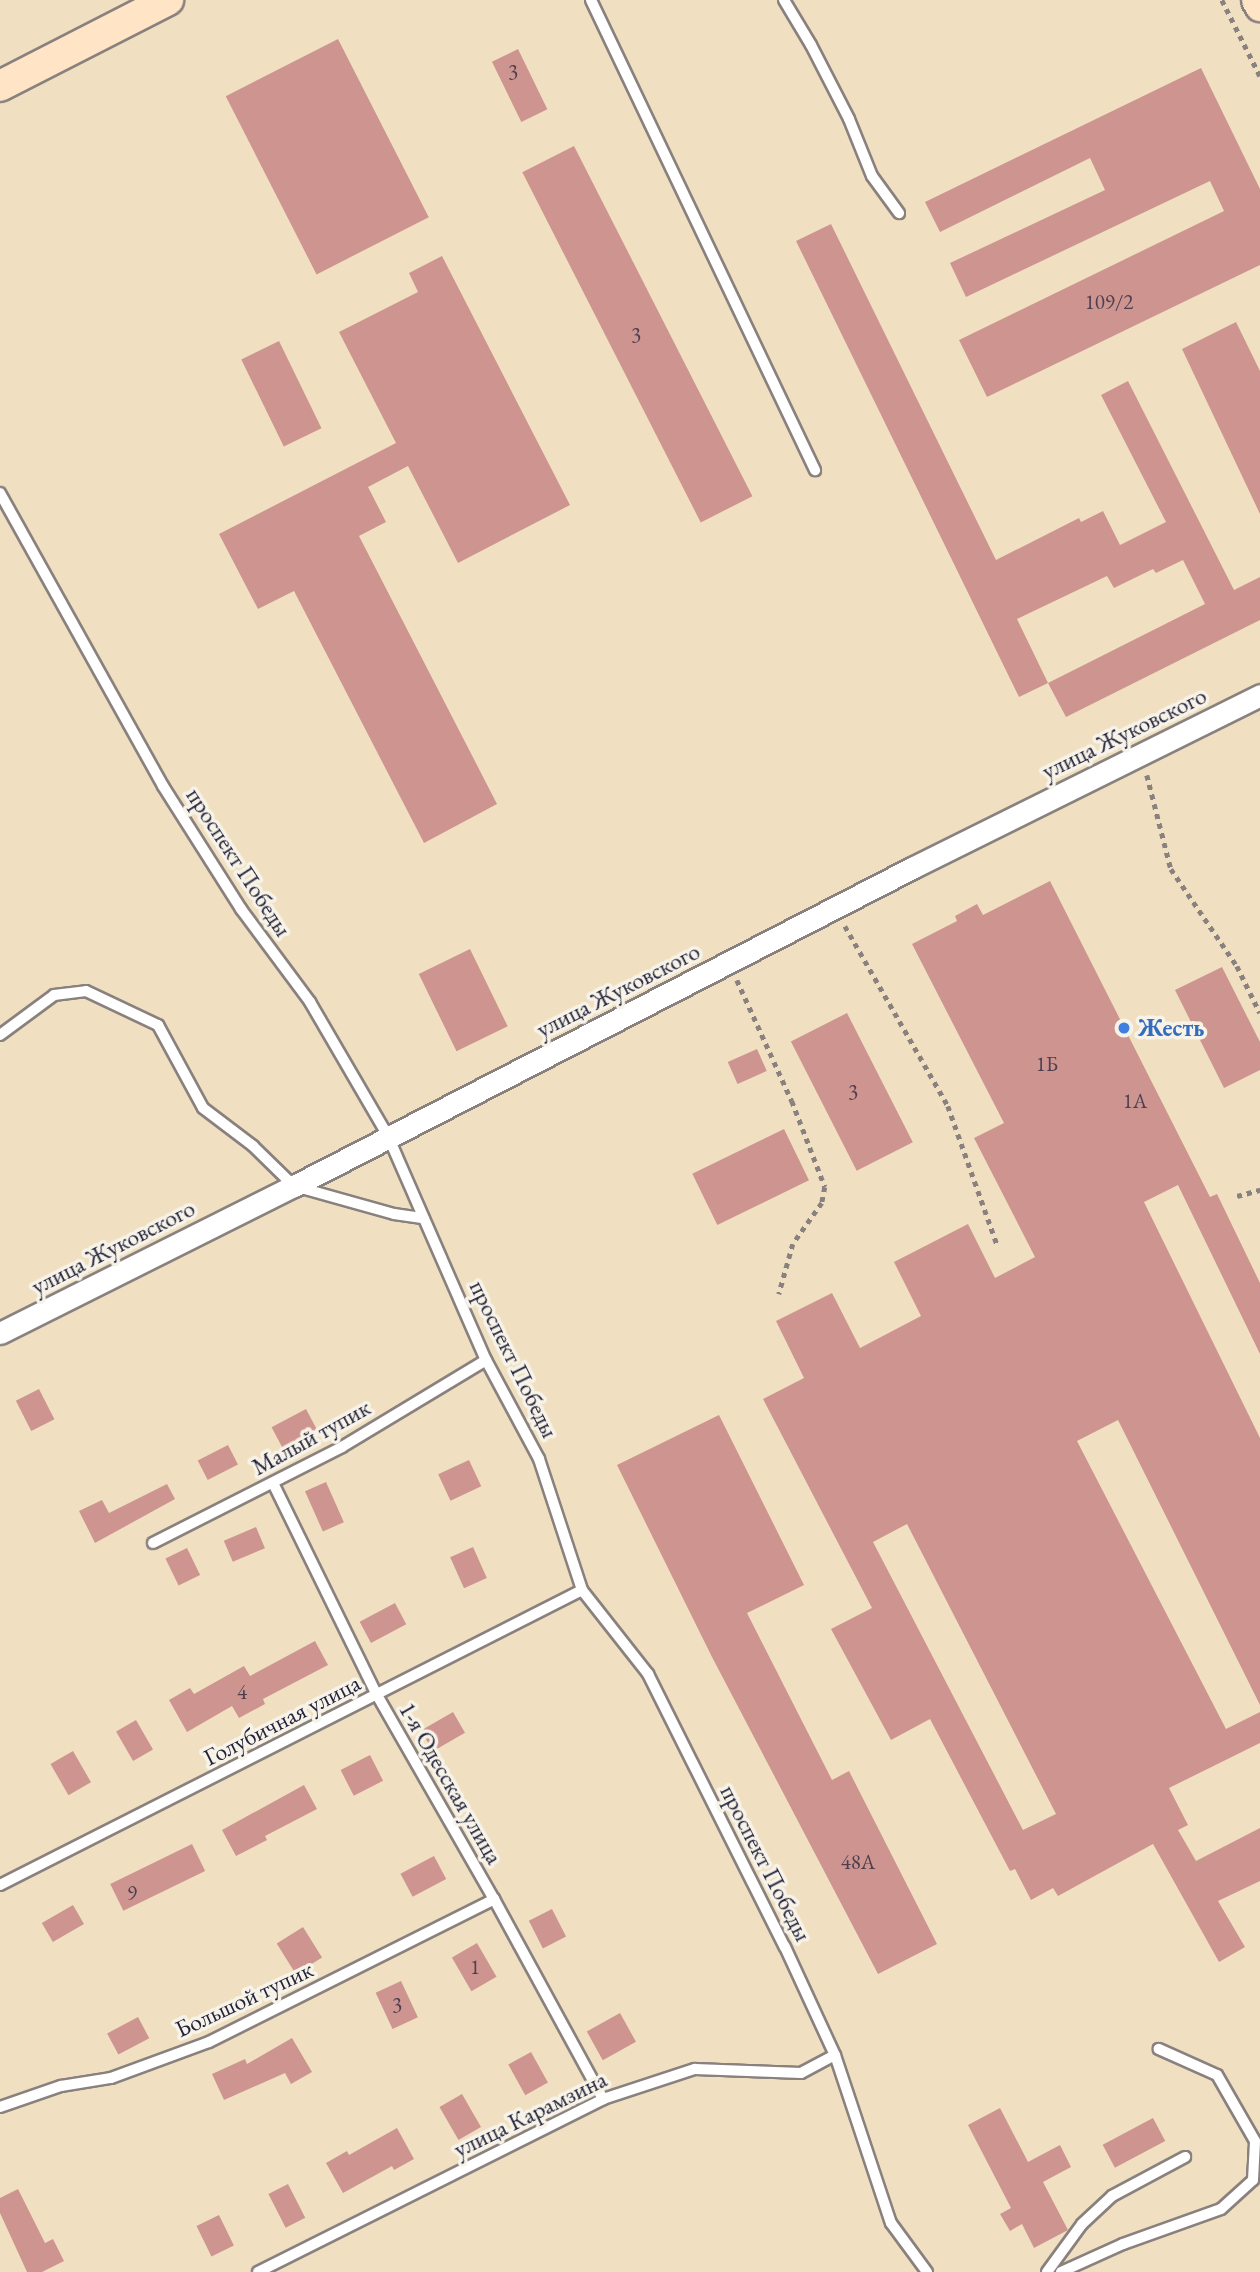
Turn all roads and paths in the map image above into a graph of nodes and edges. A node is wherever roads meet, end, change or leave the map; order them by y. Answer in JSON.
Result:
{"nodes":[{"id":1,"x":167,"y":0,"type":"edge"},
{"id":2,"x":592,"y":0,"type":"edge"},
{"id":3,"x":784,"y":0,"type":"edge"},
{"id":4,"x":1222,"y":0,"type":"edge"},
{"id":5,"x":1257,"y":0,"type":"edge"},
{"id":6,"x":1260,"y":6,"type":"edge"},
{"id":7,"x":1260,"y":76,"type":"edge"},
{"id":8,"x":0,"y":86,"type":"edge"},
{"id":9,"x":899,"y":213,"type":"dead end"},
{"id":10,"x":816,"y":470,"type":"dead end"},
{"id":11,"x":0,"y":493,"type":"edge"},
{"id":12,"x":1260,"y":695,"type":"edge"},
{"id":13,"x":1141,"y":754,"type":"junction"},
{"id":14,"x":834,"y":907,"type":"junction"},
{"id":15,"x":729,"y":963,"type":"junction"},
{"id":16,"x":1260,"y":1013,"type":"edge"},
{"id":17,"x":0,"y":1035,"type":"edge"},
{"id":18,"x":388,"y":1136,"type":"junction"},
{"id":19,"x":294,"y":1186,"type":"junction"},
{"id":20,"x":1260,"y":1190,"type":"edge"},
{"id":21,"x":1237,"y":1196,"type":"dead end"},
{"id":22,"x":424,"y":1218,"type":"junction"},
{"id":23,"x":997,"y":1244,"type":"dead end"},
{"id":24,"x":779,"y":1294,"type":"dead end"},
{"id":25,"x":0,"y":1333,"type":"edge"},
{"id":26,"x":486,"y":1360,"type":"junction"},
{"id":27,"x":273,"y":1483,"type":"junction"},
{"id":28,"x":153,"y":1543,"type":"dead end"},
{"id":29,"x":582,"y":1590,"type":"junction"},
{"id":30,"x":377,"y":1695,"type":"junction"},
{"id":31,"x":0,"y":1885,"type":"edge"},
{"id":32,"x":494,"y":1899,"type":"junction"},
{"id":33,"x":1158,"y":2049,"type":"dead end"},
{"id":34,"x":835,"y":2055,"type":"junction"},
{"id":35,"x":603,"y":2099,"type":"junction"},
{"id":36,"x":0,"y":2107,"type":"edge"},
{"id":37,"x":1185,"y":2157,"type":"dead end"},
{"id":38,"x":258,"y":2272,"type":"edge"},
{"id":39,"x":927,"y":2272,"type":"edge"},
{"id":40,"x":1047,"y":2272,"type":"edge"},
{"id":41,"x":1061,"y":2272,"type":"edge"}],
"edges":[{"from":1,"to":8,"type":"street"},
{"from":2,"to":10,"type":"lane"},
{"from":3,"to":9,"type":"lane"},
{"from":4,"to":7,"type":"path"},
{"from":5,"to":6,"type":"street"},
{"from":11,"to":18,"type":"lane","name":"проспект Победы"},
{"from":12,"to":13,"type":"street","name":"улица Жуковского"},
{"from":13,"to":14,"type":"street","name":"улица Жуковского"},
{"from":13,"to":16,"type":"path"},
{"from":14,"to":15,"type":"street","name":"улица Жуковского"},
{"from":14,"to":23,"type":"path"},
{"from":15,"to":18,"type":"street","name":"улица Жуковского"},
{"from":15,"to":24,"type":"path"},
{"from":17,"to":19,"type":"lane"},
{"from":18,"to":19,"type":"street","name":"улица Жуковского"},
{"from":18,"to":22,"type":"lane","name":"проспект Победы"},
{"from":19,"to":22,"type":"lane"},
{"from":19,"to":25,"type":"street","name":"улица Жуковского"},
{"from":20,"to":21,"type":"path"},
{"from":22,"to":26,"type":"lane","name":"проспект Победы"},
{"from":26,"to":27,"type":"lane","name":"Малый тупик"},
{"from":26,"to":29,"type":"lane","name":"проспект Победы"},
{"from":27,"to":28,"type":"lane","name":"Малый тупик"},
{"from":27,"to":30,"type":"lane","name":"1-я Одесская улица"},
{"from":29,"to":30,"type":"lane","name":"Голубичная улица"},
{"from":29,"to":34,"type":"lane","name":"проспект Победы"},
{"from":30,"to":31,"type":"lane","name":"Голубичная улица"},
{"from":30,"to":32,"type":"lane","name":"1-я Одесская улица"},
{"from":32,"to":35,"type":"lane","name":"1-я Одесская улица"},
{"from":32,"to":36,"type":"lane","name":"Большой тупик"},
{"from":33,"to":41,"type":"lane"},
{"from":34,"to":35,"type":"lane","name":"улица Карамзина"},
{"from":34,"to":39,"type":"lane","name":"проспект Победы"},
{"from":35,"to":38,"type":"lane","name":"улица Карамзина"},
{"from":37,"to":40,"type":"lane"}]}
